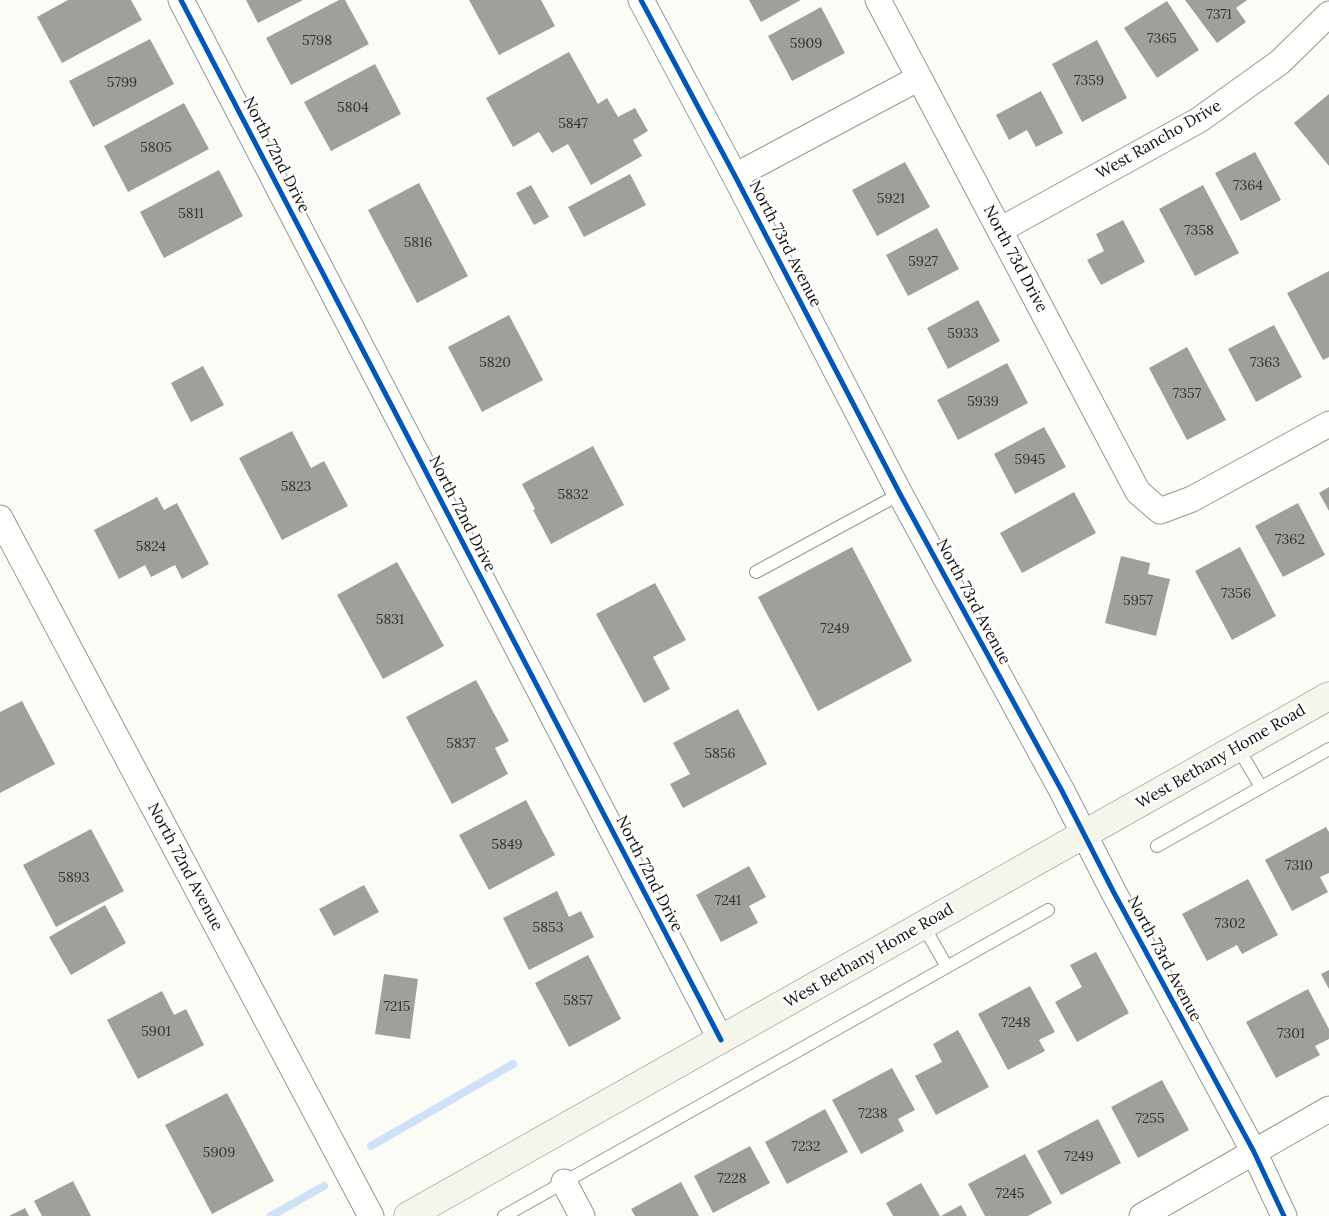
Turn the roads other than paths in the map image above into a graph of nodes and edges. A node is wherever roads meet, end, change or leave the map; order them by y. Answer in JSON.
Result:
{"nodes":[{"id":1,"x":181,"y":0,"type":"edge"},
{"id":2,"x":641,"y":0,"type":"edge"},
{"id":3,"x":878,"y":0,"type":"edge"},
{"id":4,"x":1329,"y":14,"type":"edge"},
{"id":5,"x":919,"y":78,"type":"junction"},
{"id":6,"x":736,"y":176,"type":"junction"},
{"id":7,"x":1000,"y":230,"type":"junction"},
{"id":8,"x":1329,"y":424,"type":"edge"},
{"id":9,"x":900,"y":494,"type":"junction"},
{"id":10,"x":0,"y":518,"type":"edge"},
{"id":11,"x":756,"y":572,"type":"dead end"},
{"id":12,"x":1329,"y":696,"type":"edge"},
{"id":13,"x":1238,"y":748,"type":"junction"},
{"id":14,"x":1329,"y":748,"type":"edge"},
{"id":15,"x":1261,"y":787,"type":"junction"},
{"id":16,"x":1085,"y":835,"type":"junction"},
{"id":17,"x":1157,"y":846,"type":"dead end"},
{"id":18,"x":1048,"y":910,"type":"dead end"},
{"id":19,"x":923,"y":925,"type":"junction"},
{"id":20,"x":947,"y":967,"type":"junction"},
{"id":21,"x":722,"y":1040,"type":"junction"},
{"id":22,"x":1329,"y":1110,"type":"edge"},
{"id":23,"x":1254,"y":1152,"type":"junction"},
{"id":24,"x":564,"y":1182,"type":"junction"},
{"id":25,"x":371,"y":1216,"type":"edge"},
{"id":26,"x":408,"y":1216,"type":"edge"},
{"id":27,"x":504,"y":1216,"type":"edge"},
{"id":28,"x":582,"y":1216,"type":"edge"},
{"id":29,"x":1142,"y":1216,"type":"edge"},
{"id":30,"x":1284,"y":1216,"type":"edge"}],
"edges":[{"from":1,"to":21,"type":"street","name":"North 72nd Drive"},
{"from":2,"to":6,"type":"street","name":"North 73rd Avenue"},
{"from":3,"to":5,"type":"street","name":"North 73d Drive"},
{"from":4,"to":7,"type":"street","name":"West Rancho Drive"},
{"from":5,"to":6,"type":"street"},
{"from":5,"to":7,"type":"street","name":"North 73d Drive"},
{"from":6,"to":9,"type":"street","name":"North 73rd Avenue"},
{"from":7,"to":8,"type":"street","name":"North 73d Drive"},
{"from":9,"to":11,"type":"lane"},
{"from":9,"to":16,"type":"street","name":"North 73rd Avenue"},
{"from":10,"to":25,"type":"street","name":"North 72nd Avenue"},
{"from":12,"to":13,"type":"main road","name":"West Bethany Home Road"},
{"from":13,"to":15,"type":"lane"},
{"from":13,"to":16,"type":"main road","name":"West Bethany Home Road"},
{"from":14,"to":15,"type":"lane"},
{"from":15,"to":17,"type":"lane"},
{"from":16,"to":19,"type":"main road","name":"West Bethany Home Road"},
{"from":16,"to":23,"type":"street","name":"North 73rd Avenue"},
{"from":18,"to":20,"type":"lane"},
{"from":19,"to":20,"type":"lane"},
{"from":19,"to":21,"type":"main road","name":"West Bethany Home Road"},
{"from":20,"to":24,"type":"lane"},
{"from":21,"to":26,"type":"main road","name":"West Bethany Home Road"},
{"from":22,"to":23,"type":"street"},
{"from":23,"to":29,"type":"street"},
{"from":23,"to":30,"type":"street","name":"North 73rd Avenue"},
{"from":24,"to":27,"type":"lane"},
{"from":24,"to":28,"type":"street"}]}
